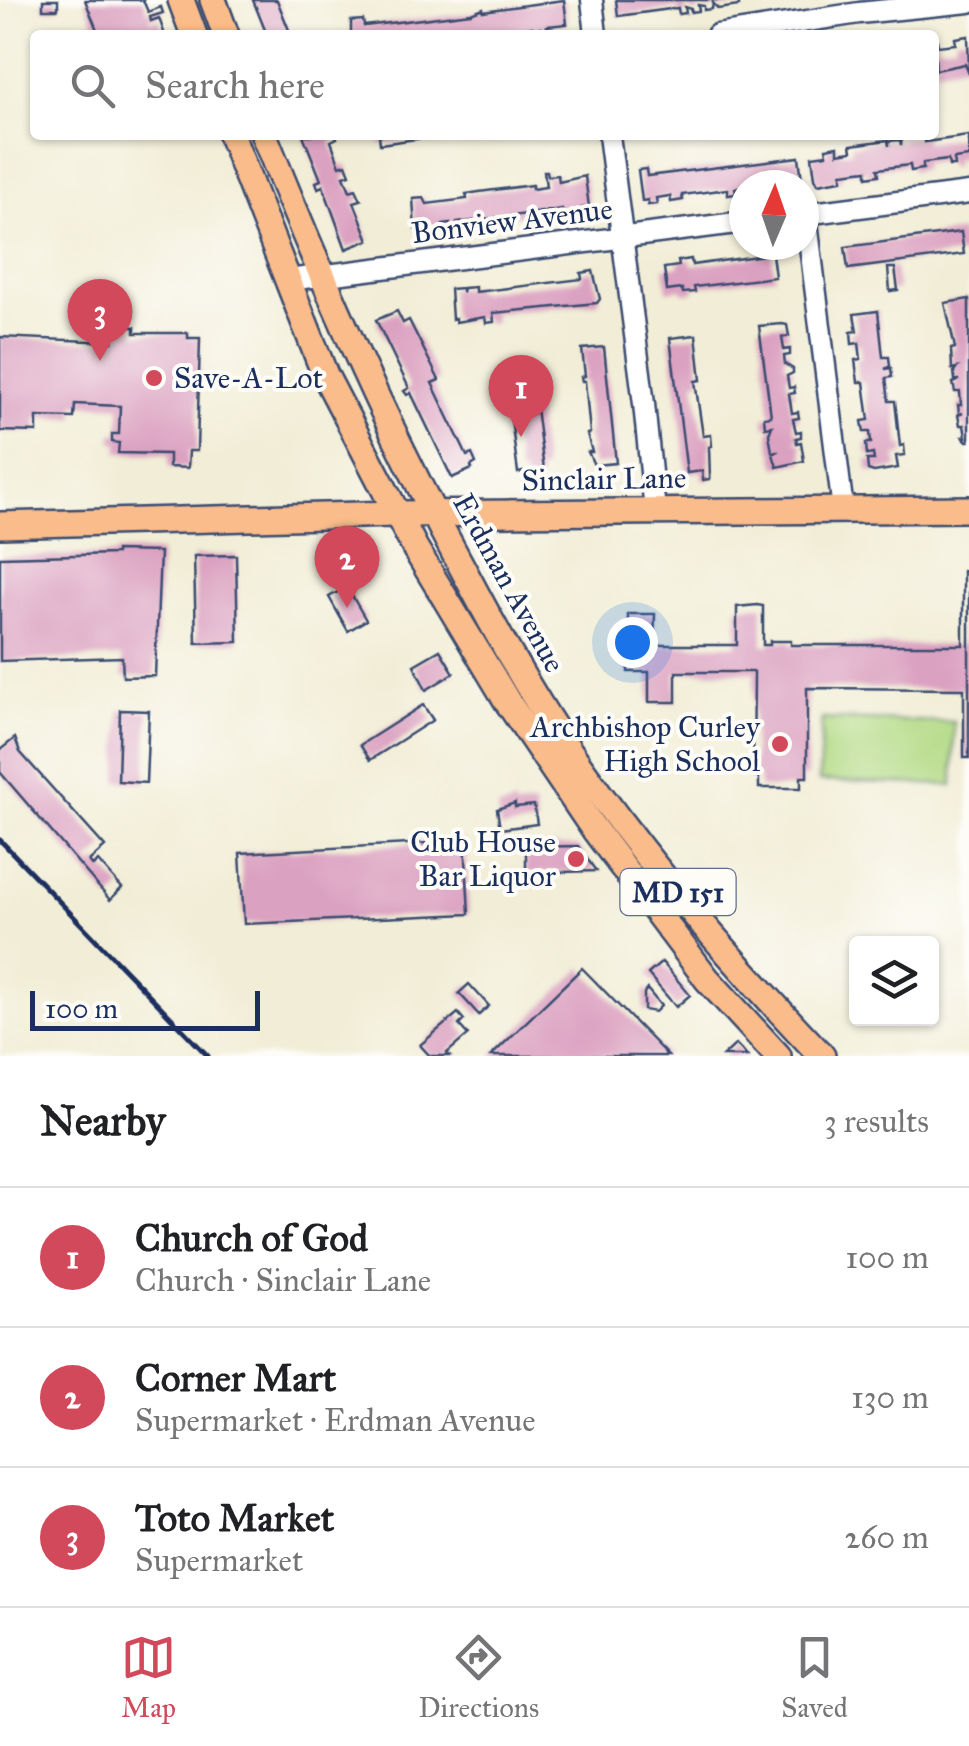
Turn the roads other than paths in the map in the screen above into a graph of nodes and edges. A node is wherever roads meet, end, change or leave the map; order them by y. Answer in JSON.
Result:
{"nodes":[{"id":1,"x":181,"y":0,"type":"edge"},
{"id":2,"x":213,"y":0,"type":"edge"},
{"id":3,"x":592,"y":0,"type":"edge"},
{"id":4,"x":969,"y":2,"type":"edge"},
{"id":5,"x":192,"y":30,"type":"edge"},
{"id":6,"x":224,"y":30,"type":"edge"},
{"id":7,"x":595,"y":30,"type":"edge"},
{"id":8,"x":748,"y":30,"type":"edge"},
{"id":9,"x":234,"y":140,"type":"edge"},
{"id":10,"x":266,"y":140,"type":"edge"},
{"id":11,"x":610,"y":140,"type":"edge"},
{"id":12,"x":969,"y":194,"type":"edge"},
{"id":13,"x":819,"y":212,"type":"edge"},
{"id":14,"x":729,"y":224,"type":"edge"},
{"id":15,"x":621,"y":238,"type":"junction"},
{"id":16,"x":811,"y":260,"type":"edge"},
{"id":17,"x":320,"y":275,"type":"junction"},
{"id":18,"x":288,"y":280,"type":"junction"},
{"id":19,"x":969,"y":509,"type":"edge"},
{"id":20,"x":843,"y":510,"type":"junction"},
{"id":21,"x":654,"y":512,"type":"junction"},
{"id":22,"x":432,"y":513,"type":"junction"},
{"id":23,"x":394,"y":514,"type":"junction"},
{"id":24,"x":0,"y":525,"type":"edge"},
{"id":25,"x":778,"y":1056,"type":"edge"},
{"id":26,"x":822,"y":1056,"type":"edge"}],
"edges":[{"from":1,"to":5,"type":"main road"},
{"from":2,"to":6,"type":"main road"},
{"from":3,"to":7,"type":"street"},
{"from":4,"to":8,"type":"street"},
{"from":9,"to":18,"type":"main road","name":"Erdman Avenue","number":"MD 151"},
{"from":10,"to":17,"type":"main road","name":"Erdman Avenue","number":"MD 151"},
{"from":11,"to":15,"type":"street"},
{"from":12,"to":13,"type":"street"},
{"from":14,"to":15,"type":"street","name":"Bonview Avenue"},
{"from":15,"to":17,"type":"street","name":"Bonview Avenue"},
{"from":15,"to":21,"type":"street"},
{"from":16,"to":20,"type":"street"},
{"from":17,"to":18,"type":"street","name":"Bonview Avenue"},
{"from":17,"to":22,"type":"main road","name":"Erdman Avenue","number":"MD 151"},
{"from":18,"to":23,"type":"main road","name":"Erdman Avenue","number":"MD 151"},
{"from":19,"to":20,"type":"main road","name":"Sinclair Lane"},
{"from":20,"to":21,"type":"main road","name":"Sinclair Lane"},
{"from":21,"to":22,"type":"main road","name":"Sinclair Lane"},
{"from":22,"to":23,"type":"main road","name":"Sinclair Lane"},
{"from":22,"to":26,"type":"main road","name":"Erdman Avenue","number":"MD 151"},
{"from":23,"to":24,"type":"main road","name":"Sinclair Lane"},
{"from":23,"to":25,"type":"main road","name":"Erdman Avenue","number":"MD 151"}]}
